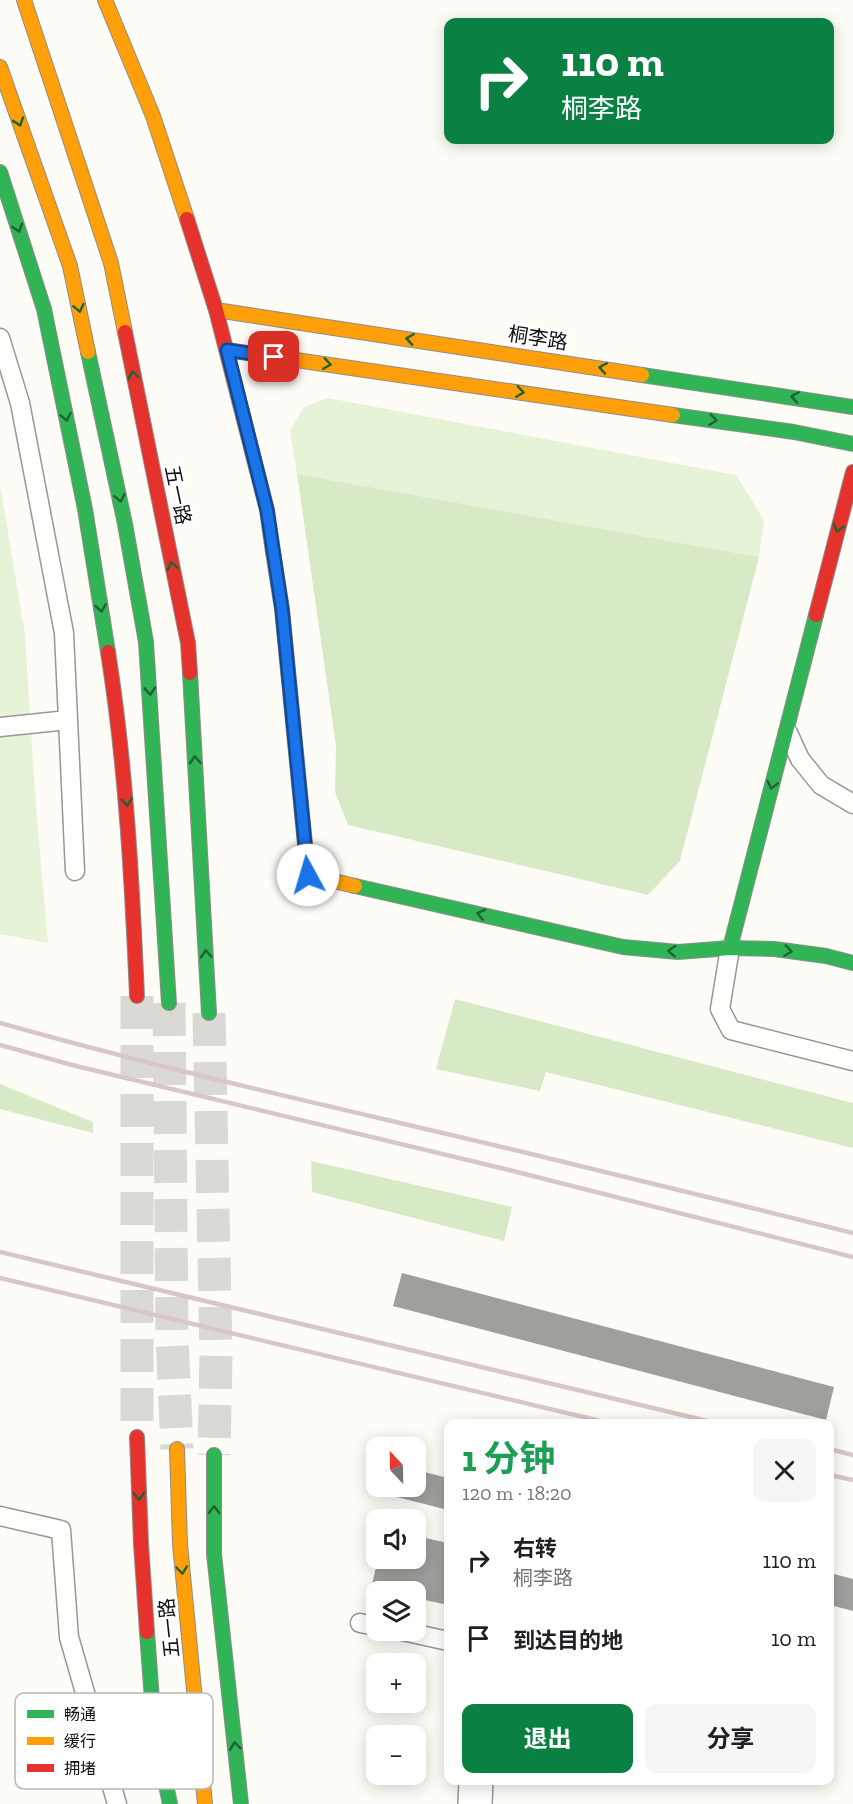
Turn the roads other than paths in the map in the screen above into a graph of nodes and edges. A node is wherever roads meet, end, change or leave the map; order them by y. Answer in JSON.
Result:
{"nodes":[{"id":1,"x":24,"y":0,"type":"edge"},
{"id":2,"x":105,"y":0,"type":"edge"},
{"id":3,"x":0,"y":67,"type":"edge"},
{"id":4,"x":0,"y":172,"type":"edge"},
{"id":5,"x":216,"y":309,"type":"junction"},
{"id":6,"x":0,"y":338,"type":"edge"},
{"id":7,"x":227,"y":350,"type":"junction"},
{"id":8,"x":853,"y":407,"type":"edge"},
{"id":9,"x":853,"y":444,"type":"edge"},
{"id":10,"x":853,"y":472,"type":"edge"},
{"id":11,"x":68,"y":720,"type":"junction"},
{"id":12,"x":0,"y":727,"type":"edge"},
{"id":13,"x":786,"y":729,"type":"junction"},
{"id":14,"x":853,"y":804,"type":"edge"},
{"id":15,"x":75,"y":871,"type":"dead end"},
{"id":16,"x":730,"y":948,"type":"junction"},
{"id":17,"x":853,"y":963,"type":"edge"},
{"id":18,"x":136,"y":996,"type":"tunnel mouth"},
{"id":19,"x":169,"y":1003,"type":"tunnel mouth"},
{"id":20,"x":209,"y":1013,"type":"tunnel mouth"},
{"id":21,"x":853,"y":1061,"type":"edge"},
{"id":22,"x":137,"y":1437,"type":"tunnel mouth"},
{"id":23,"x":177,"y":1449,"type":"tunnel mouth"},
{"id":24,"x":214,"y":1455,"type":"tunnel mouth"},
{"id":25,"x":0,"y":1516,"type":"edge"},
{"id":26,"x":426,"y":1636,"type":"edge"},
{"id":27,"x":444,"y":1640,"type":"edge"},
{"id":28,"x":85,"y":1693,"type":"edge"},
{"id":29,"x":152,"y":1693,"type":"edge"},
{"id":30,"x":195,"y":1693,"type":"edge"},
{"id":31,"x":476,"y":1785,"type":"edge"},
{"id":32,"x":113,"y":1789,"type":"edge"},
{"id":33,"x":167,"y":1789,"type":"edge"},
{"id":34,"x":204,"y":1789,"type":"edge"},
{"id":35,"x":117,"y":1804,"type":"edge"},
{"id":36,"x":170,"y":1804,"type":"edge"},
{"id":37,"x":206,"y":1804,"type":"edge"},
{"id":38,"x":241,"y":1804,"type":"edge"},
{"id":39,"x":476,"y":1804,"type":"edge"}],
"edges":[{"from":20,"to":1,"type":"main road","name":"五一路","one_way":true},
{"from":2,"to":5,"type":"main road"},
{"from":3,"to":19,"type":"main road","one_way":true},
{"from":4,"to":18,"type":"main road","one_way":true},
{"from":5,"to":7,"type":"main road"},
{"from":8,"to":5,"type":"main road","name":"桐李路","one_way":true},
{"from":6,"to":11,"type":"lane"},
{"from":7,"to":9,"type":"main road","one_way":true},
{"from":16,"to":7,"type":"main road","one_way":true},
{"from":10,"to":13,"type":"main road","one_way":true},
{"from":11,"to":12,"type":"lane"},
{"from":11,"to":15,"type":"lane"},
{"from":13,"to":14,"type":"lane"},
{"from":13,"to":16,"type":"main road","one_way":true},
{"from":16,"to":17,"type":"main road","one_way":true},
{"from":16,"to":21,"type":"lane"},
{"from":22,"to":29,"type":"main road","one_way":true},
{"from":23,"to":30,"type":"main road","name":"五一路","one_way":true},
{"from":38,"to":24,"type":"main road","one_way":true},
{"from":25,"to":28,"type":"lane"},
{"from":26,"to":27,"type":"lane"},
{"from":31,"to":39,"type":"street"},
{"from":32,"to":35,"type":"lane"},
{"from":33,"to":36,"type":"main road","one_way":true},
{"from":34,"to":37,"type":"main road","name":"五一路","one_way":true}]}
